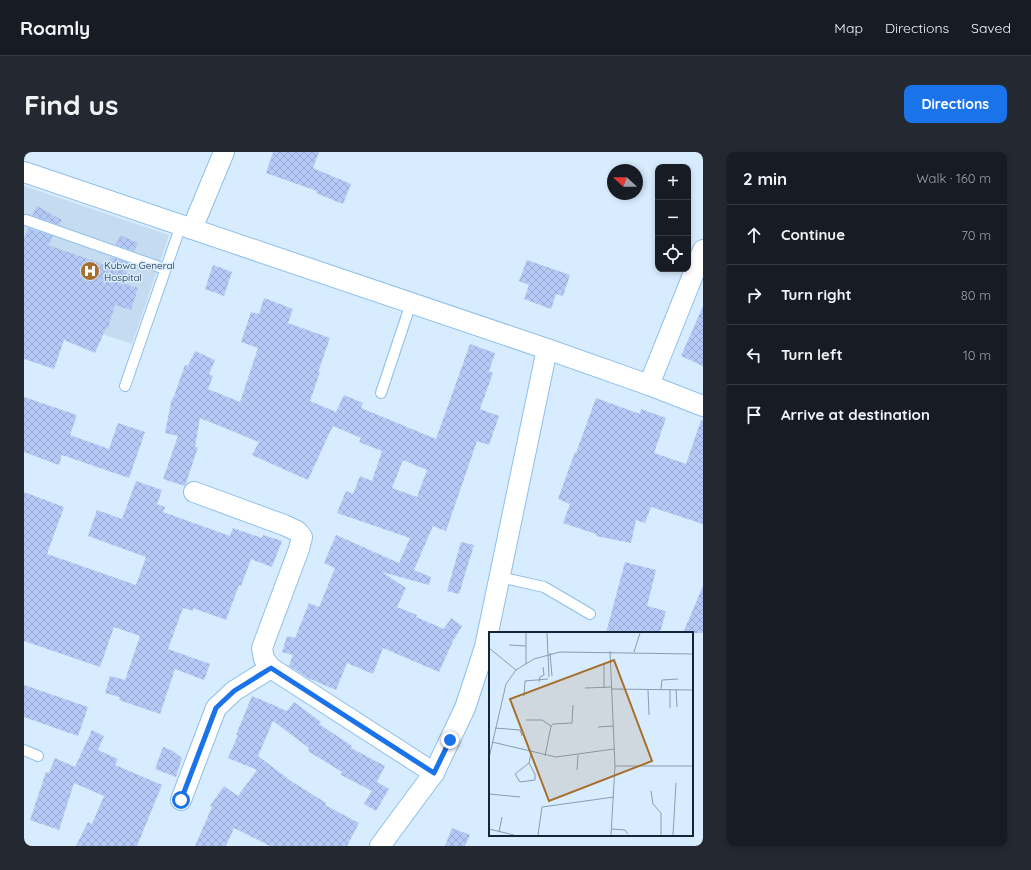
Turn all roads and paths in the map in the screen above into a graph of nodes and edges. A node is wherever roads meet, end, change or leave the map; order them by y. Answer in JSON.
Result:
{"nodes":[{"id":1,"x":224,"y":152,"type":"edge"},
{"id":2,"x":24,"y":172,"type":"edge"},
{"id":3,"x":26,"y":220,"type":"dead end"},
{"id":4,"x":186,"y":227,"type":"junction"},
{"id":5,"x":703,"y":250,"type":"edge"},
{"id":6,"x":165,"y":269,"type":"junction"},
{"id":7,"x":411,"y":303,"type":"junction"},
{"id":8,"x":547,"y":349,"type":"junction"},
{"id":9,"x":648,"y":385,"type":"junction"},
{"id":10,"x":125,"y":386,"type":"dead end"},
{"id":11,"x":381,"y":393,"type":"dead end"},
{"id":12,"x":703,"y":406,"type":"edge"},
{"id":13,"x":194,"y":492,"type":"dead end"},
{"id":14,"x":500,"y":577,"type":"junction"},
{"id":15,"x":590,"y":614,"type":"dead end"},
{"id":16,"x":271,"y":668,"type":"junction"},
{"id":17,"x":24,"y":750,"type":"edge"},
{"id":18,"x":38,"y":756,"type":"dead end"},
{"id":19,"x":434,"y":773,"type":"junction"},
{"id":20,"x":181,"y":800,"type":"dead end"},
{"id":21,"x":380,"y":846,"type":"edge"}],
"edges":[{"from":1,"to":4,"type":"street"},
{"from":2,"to":4,"type":"street"},
{"from":3,"to":6,"type":"lane"},
{"from":4,"to":6,"type":"lane"},
{"from":4,"to":7,"type":"street"},
{"from":5,"to":9,"type":"street"},
{"from":6,"to":10,"type":"lane"},
{"from":7,"to":8,"type":"street"},
{"from":7,"to":11,"type":"lane"},
{"from":8,"to":9,"type":"street"},
{"from":8,"to":14,"type":"street"},
{"from":9,"to":12,"type":"street"},
{"from":13,"to":16,"type":"street"},
{"from":14,"to":15,"type":"lane"},
{"from":14,"to":19,"type":"street"},
{"from":16,"to":19,"type":"street"},
{"from":16,"to":20,"type":"street"},
{"from":17,"to":18,"type":"lane"},
{"from":19,"to":21,"type":"street"}]}
